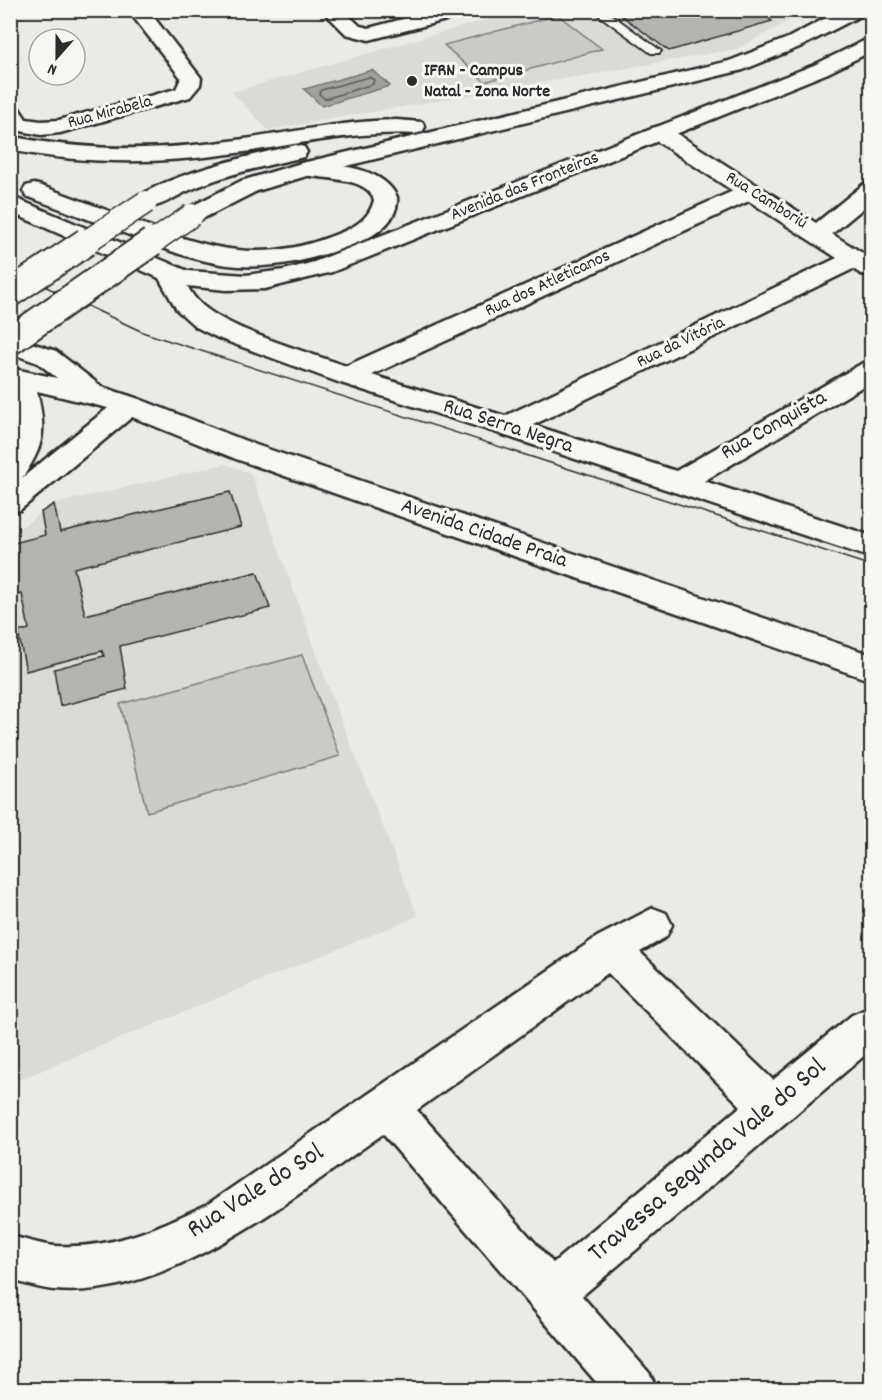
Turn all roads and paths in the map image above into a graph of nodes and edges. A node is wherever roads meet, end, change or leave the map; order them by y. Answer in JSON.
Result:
{"nodes":[{"id":1,"x":137,"y":10,"type":"edge"},
{"id":2,"x":332,"y":10,"type":"edge"},
{"id":3,"x":462,"y":10,"type":"edge"},
{"id":4,"x":597,"y":10,"type":"edge"},
{"id":5,"x":857,"y":10,"type":"edge"},
{"id":6,"x":872,"y":43,"type":"edge"},
{"id":7,"x":655,"y":51,"type":"dead end"},
{"id":8,"x":13,"y":127,"type":"edge"},
{"id":9,"x":660,"y":133,"type":"junction"},
{"id":10,"x":420,"y":134,"type":"junction"},
{"id":11,"x":306,"y":169,"type":"junction"},
{"id":12,"x":10,"y":180,"type":"edge"},
{"id":13,"x":872,"y":189,"type":"edge"},
{"id":14,"x":749,"y":192,"type":"junction"},
{"id":15,"x":10,"y":203,"type":"edge"},
{"id":16,"x":817,"y":234,"type":"junction"},
{"id":17,"x":863,"y":265,"type":"edge"},
{"id":18,"x":168,"y":273,"type":"junction"},
{"id":19,"x":10,"y":293,"type":"edge"},
{"id":20,"x":10,"y":343,"type":"edge"},
{"id":21,"x":872,"y":369,"type":"edge"},
{"id":22,"x":348,"y":376,"type":"junction"},
{"id":23,"x":16,"y":379,"type":"edge"},
{"id":24,"x":99,"y":395,"type":"junction"},
{"id":25,"x":129,"y":405,"type":"junction"},
{"id":26,"x":507,"y":426,"type":"junction"},
{"id":27,"x":10,"y":472,"type":"edge"},
{"id":28,"x":678,"y":483,"type":"junction"},
{"id":29,"x":10,"y":503,"type":"edge"},
{"id":30,"x":867,"y":542,"type":"edge"},
{"id":31,"x":872,"y":668,"type":"edge"},
{"id":32,"x":654,"y":925,"type":"dead end"},
{"id":33,"x":610,"y":949,"type":"junction"},
{"id":34,"x":866,"y":1028,"type":"dead end"},
{"id":35,"x":387,"y":1107,"type":"junction"},
{"id":36,"x":771,"y":1107,"type":"junction"},
{"id":37,"x":10,"y":1258,"type":"edge"},
{"id":38,"x":550,"y":1293,"type":"junction"},
{"id":39,"x":634,"y":1389,"type":"edge"}],
"edges":[{"from":1,"to":8,"type":"main road","name":"Rua Mirabela"},
{"from":2,"to":3,"type":"main road"},
{"from":4,"to":7,"type":"lane"},
{"from":5,"to":10,"type":"main road"},
{"from":6,"to":9,"type":"main road","name":"Avenida das Fronteiras"},
{"from":8,"to":10,"type":"main road"},
{"from":9,"to":14,"type":"main road","name":"Rua Camboriú"},
{"from":9,"to":18,"type":"main road","name":"Avenida das Fronteiras"},
{"from":10,"to":11,"type":"main road"},
{"from":10,"to":19,"type":"main road","bridge":true},
{"from":11,"to":12,"type":"main road"},
{"from":11,"to":20,"type":"main road","bridge":true},
{"from":13,"to":16,"type":"main road"},
{"from":14,"to":16,"type":"main road","name":"Rua Camboriú"},
{"from":14,"to":22,"type":"main road","name":"Rua dos Atleticanos"},
{"from":15,"to":18,"type":"main road","name":"Avenida das Fronteiras"},
{"from":16,"to":17,"type":"main road","name":"Rua Camboriú"},
{"from":17,"to":26,"type":"main road","name":"Rua da Vitória"},
{"from":18,"to":22,"type":"main road","name":"Rua Serra Negra"},
{"from":20,"to":24,"type":"main road","name":"Avenida Cidade Praia"},
{"from":21,"to":28,"type":"main road","name":"Rua Conquista"},
{"from":22,"to":26,"type":"main road","name":"Rua Serra Negra"},
{"from":23,"to":24,"type":"main road","name":"Avenida Cidade Praia"},
{"from":23,"to":27,"type":"main road"},
{"from":24,"to":25,"type":"main road","name":"Avenida Cidade Praia"},
{"from":25,"to":29,"type":"main road"},
{"from":25,"to":31,"type":"main road","name":"Avenida Cidade Praia"},
{"from":26,"to":28,"type":"main road","name":"Rua Serra Negra"},
{"from":28,"to":30,"type":"main road","name":"Rua Serra Negra"},
{"from":32,"to":33,"type":"main road","name":"Rua Vale do Sol"},
{"from":33,"to":35,"type":"main road","name":"Rua Vale do Sol"},
{"from":33,"to":36,"type":"main road"},
{"from":34,"to":36,"type":"main road","name":"Travessa Segunda Vale do Sol"},
{"from":35,"to":37,"type":"main road","name":"Rua Vale do Sol"},
{"from":35,"to":38,"type":"main road"},
{"from":36,"to":38,"type":"main road","name":"Travessa Segunda Vale do Sol"},
{"from":38,"to":39,"type":"main road"}]}
